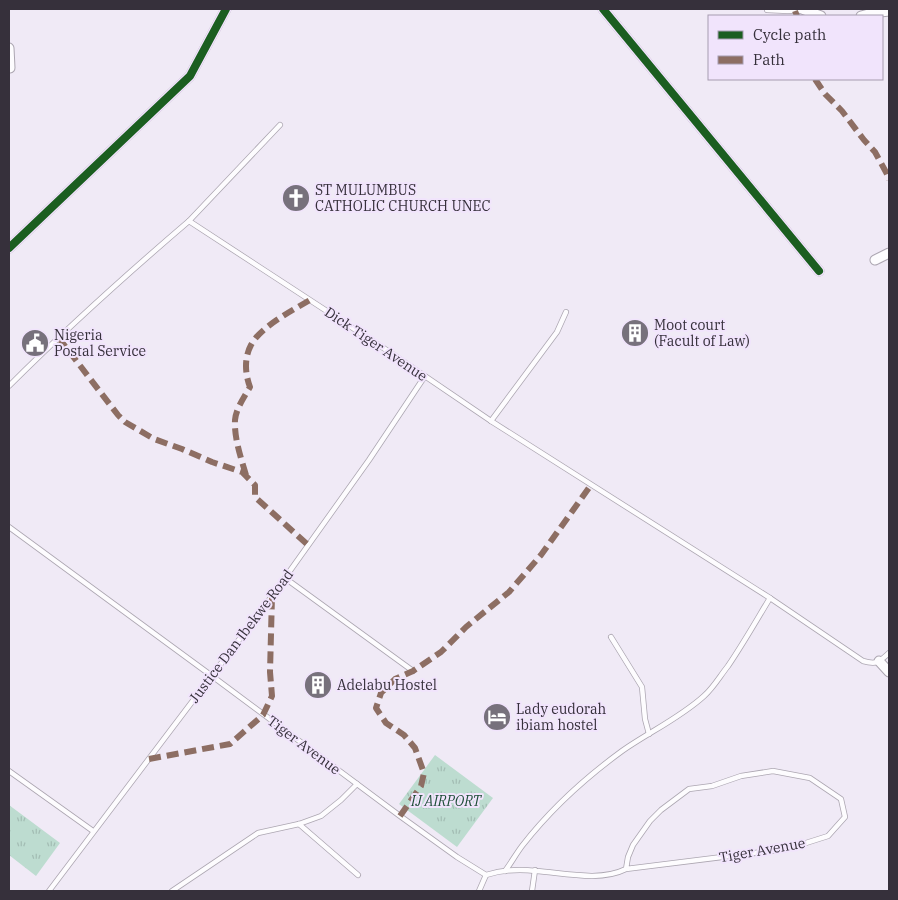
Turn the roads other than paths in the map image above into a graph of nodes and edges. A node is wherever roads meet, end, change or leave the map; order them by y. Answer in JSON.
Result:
{"nodes":[{"id":1,"x":226,"y":9,"type":"edge"},
{"id":2,"x":603,"y":9,"type":"edge"},
{"id":3,"x":767,"y":10,"type":"edge"},
{"id":4,"x":804,"y":10,"type":"edge"},
{"id":5,"x":889,"y":11,"type":"edge"},
{"id":6,"x":817,"y":15,"type":"edge"},
{"id":7,"x":865,"y":15,"type":"edge"},
{"id":8,"x":9,"y":48,"type":"edge"},
{"id":9,"x":10,"y":68,"type":"dead end"},
{"id":10,"x":280,"y":125,"type":"dead end"},
{"id":11,"x":189,"y":221,"type":"junction"},
{"id":12,"x":9,"y":248,"type":"edge"},
{"id":13,"x":889,"y":253,"type":"edge"},
{"id":14,"x":875,"y":260,"type":"dead end"},
{"id":15,"x":818,"y":271,"type":"dead end"},
{"id":16,"x":566,"y":312,"type":"dead end"},
{"id":17,"x":425,"y":376,"type":"junction"},
{"id":18,"x":9,"y":386,"type":"edge"},
{"id":19,"x":491,"y":420,"type":"junction"},
{"id":20,"x":9,"y":527,"type":"edge"},
{"id":21,"x":285,"y":578,"type":"junction"},
{"id":22,"x":770,"y":598,"type":"junction"},
{"id":23,"x":611,"y":637,"type":"dead end"},
{"id":24,"x":889,"y":653,"type":"edge"},
{"id":25,"x":880,"y":662,"type":"junction"},
{"id":26,"x":413,"y":671,"type":"dead end"},
{"id":27,"x":889,"y":672,"type":"edge"},
{"id":28,"x":212,"y":676,"type":"junction"},
{"id":29,"x":649,"y":734,"type":"junction"},
{"id":30,"x":9,"y":772,"type":"edge"},
{"id":31,"x":356,"y":784,"type":"junction"},
{"id":32,"x":299,"y":824,"type":"junction"},
{"id":33,"x":93,"y":832,"type":"junction"},
{"id":34,"x":626,"y":869,"type":"junction"},
{"id":35,"x":535,"y":870,"type":"junction"},
{"id":36,"x":505,"y":871,"type":"junction"},
{"id":37,"x":358,"y":875,"type":"dead end"},
{"id":38,"x":486,"y":875,"type":"junction"},
{"id":39,"x":50,"y":891,"type":"edge"},
{"id":40,"x":172,"y":891,"type":"edge"},
{"id":41,"x":479,"y":891,"type":"edge"},
{"id":42,"x":532,"y":891,"type":"edge"}],
"edges":[{"from":1,"to":12,"type":"street"},
{"from":2,"to":15,"type":"street"},
{"from":3,"to":4,"type":"lane"},
{"from":4,"to":6,"type":"street"},
{"from":5,"to":7,"type":"street"},
{"from":8,"to":9,"type":"street"},
{"from":10,"to":11,"type":"lane"},
{"from":11,"to":17,"type":"lane","name":"Dick Tiger Avenue"},
{"from":11,"to":18,"type":"lane"},
{"from":13,"to":14,"type":"street"},
{"from":16,"to":19,"type":"lane"},
{"from":17,"to":19,"type":"lane","name":"Dick Tiger Avenue"},
{"from":17,"to":21,"type":"lane","name":"Justice Dan Ibekwe Road"},
{"from":19,"to":22,"type":"lane","name":"Dick Tiger Avenue"},
{"from":20,"to":28,"type":"lane","name":"Tiger Avenue"},
{"from":21,"to":26,"type":"lane"},
{"from":21,"to":28,"type":"lane","name":"Justice Dan Ibekwe Road"},
{"from":22,"to":25,"type":"lane","name":"Dick Tiger Avenue"},
{"from":22,"to":29,"type":"lane"},
{"from":23,"to":29,"type":"lane"},
{"from":24,"to":25,"type":"lane"},
{"from":25,"to":27,"type":"street"},
{"from":28,"to":31,"type":"lane","name":"Tiger Avenue"},
{"from":28,"to":33,"type":"lane","name":"Justice Dan Ibekwe Road"},
{"from":29,"to":36,"type":"lane"},
{"from":30,"to":33,"type":"lane"},
{"from":31,"to":32,"type":"lane"},
{"from":31,"to":38,"type":"lane","name":"Tiger Avenue"},
{"from":32,"to":37,"type":"lane"},
{"from":32,"to":40,"type":"lane"},
{"from":33,"to":39,"type":"lane","name":"Justice Dan Ibekwe Road"},
{"from":34,"to":34,"type":"lane","name":"Tiger Avenue"},
{"from":34,"to":35,"type":"lane","name":"Tiger Avenue"},
{"from":35,"to":36,"type":"lane","name":"Tiger Avenue"},
{"from":35,"to":42,"type":"lane"},
{"from":36,"to":38,"type":"lane","name":"Tiger Avenue"},
{"from":38,"to":41,"type":"lane"}]}
